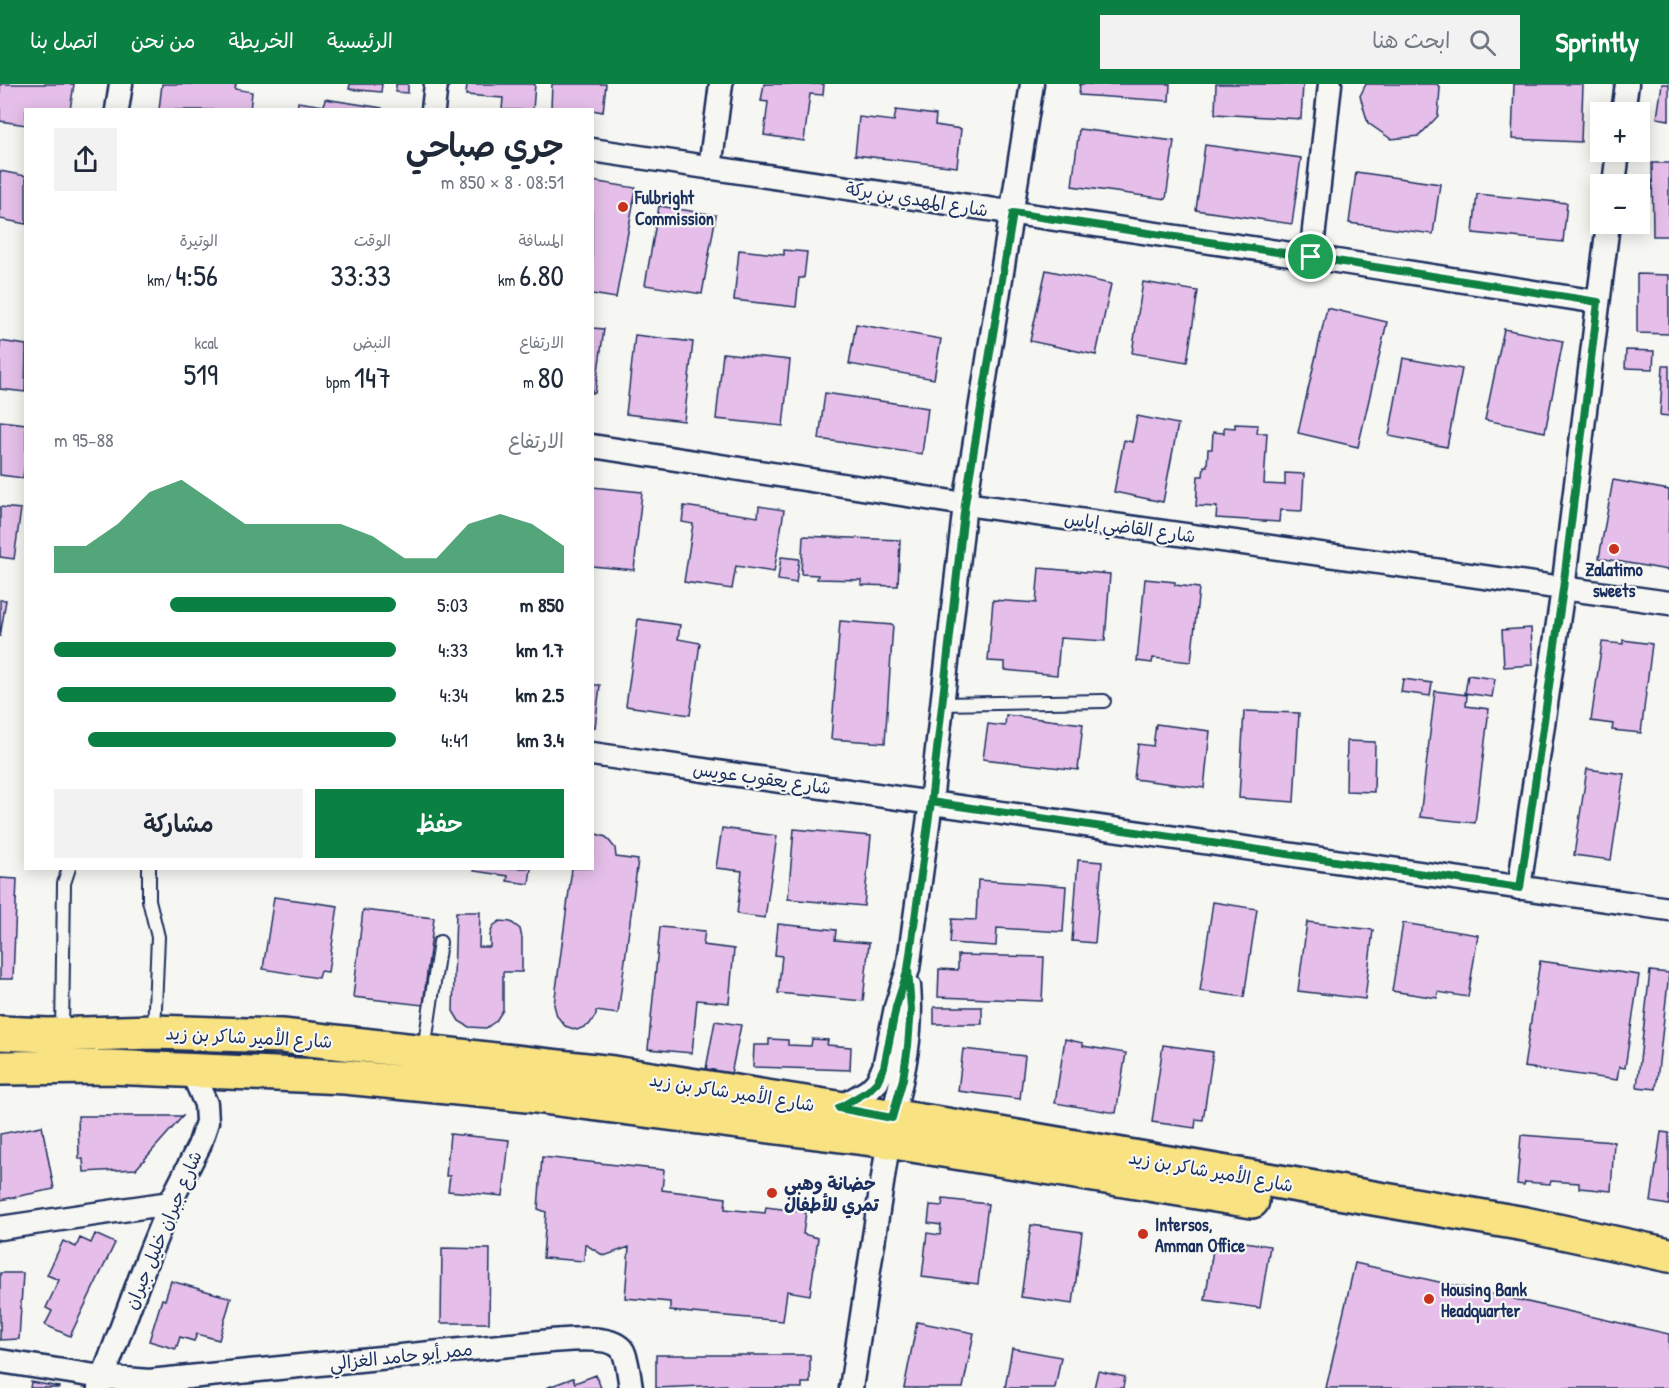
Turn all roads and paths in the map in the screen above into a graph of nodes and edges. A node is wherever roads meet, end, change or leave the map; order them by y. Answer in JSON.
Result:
{"nodes":[{"id":1,"x":121,"y":84,"type":"edge"},
{"id":2,"x":436,"y":84,"type":"edge"},
{"id":3,"x":721,"y":84,"type":"edge"},
{"id":4,"x":1032,"y":84,"type":"edge"},
{"id":5,"x":1330,"y":84,"type":"edge"},
{"id":6,"x":1627,"y":84,"type":"edge"},
{"id":7,"x":1624,"y":102,"type":"edge"},
{"id":8,"x":117,"y":108,"type":"edge"},
{"id":9,"x":433,"y":108,"type":"edge"},
{"id":10,"x":594,"y":150,"type":"edge"},
{"id":11,"x":710,"y":168,"type":"junction"},
{"id":12,"x":1013,"y":213,"type":"junction"},
{"id":13,"x":1607,"y":234,"type":"edge"},
{"id":14,"x":1311,"y":257,"type":"junction"},
{"id":15,"x":1598,"y":302,"type":"junction"},
{"id":16,"x":594,"y":446,"type":"edge"},
{"id":17,"x":965,"y":504,"type":"junction"},
{"id":18,"x":1563,"y":589,"type":"junction"},
{"id":19,"x":1669,"y":603,"type":"edge"},
{"id":20,"x":1104,"y":701,"type":"dead end"},
{"id":21,"x":941,"y":704,"type":"junction"},
{"id":22,"x":594,"y":754,"type":"edge"},
{"id":23,"x":931,"y":802,"type":"junction"},
{"id":24,"x":68,"y":870,"type":"edge"},
{"id":25,"x":149,"y":870,"type":"edge"},
{"id":26,"x":1520,"y":888,"type":"junction"},
{"id":27,"x":1669,"y":909,"type":"edge"},
{"id":28,"x":440,"y":942,"type":"dead end"},
{"id":29,"x":908,"y":969,"type":"junction"},
{"id":30,"x":154,"y":1032,"type":"junction"},
{"id":31,"x":0,"y":1033,"type":"edge"},
{"id":32,"x":62,"y":1034,"type":"junction"},
{"id":33,"x":424,"y":1051,"type":"junction"},
{"id":34,"x":0,"y":1068,"type":"edge"},
{"id":35,"x":192,"y":1072,"type":"junction"},
{"id":36,"x":839,"y":1108,"type":"junction"},
{"id":37,"x":890,"y":1130,"type":"junction"},
{"id":38,"x":170,"y":1203,"type":"junction"},
{"id":39,"x":0,"y":1228,"type":"edge"},
{"id":40,"x":1669,"y":1255,"type":"edge"},
{"id":41,"x":1669,"y":1279,"type":"edge"},
{"id":42,"x":0,"y":1361,"type":"edge"},
{"id":43,"x":101,"y":1383,"type":"edge"},
{"id":44,"x":631,"y":1388,"type":"edge"},
{"id":45,"x":851,"y":1388,"type":"edge"}],
"edges":[{"from":1,"to":8,"type":"street"},
{"from":2,"to":9,"type":"street"},
{"from":3,"to":11,"type":"street"},
{"from":4,"to":12,"type":"street"},
{"from":5,"to":14,"type":"street"},
{"from":6,"to":7,"type":"street"},
{"from":10,"to":11,"type":"street","name":"شارع المهدي بن بركة"},
{"from":11,"to":12,"type":"street","name":"شارع المهدي بن بركة"},
{"from":12,"to":14,"type":"street","name":"شارع المهدي بن بركة"},
{"from":12,"to":17,"type":"street"},
{"from":13,"to":15,"type":"street"},
{"from":14,"to":15,"type":"street","name":"شارع المهدي بن بركة"},
{"from":15,"to":18,"type":"street"},
{"from":16,"to":17,"type":"street","name":"شارع القاضي إياس"},
{"from":17,"to":18,"type":"street","name":"شارع القاضي إياس"},
{"from":17,"to":21,"type":"street"},
{"from":18,"to":19,"type":"street","name":"شارع القاضي إياس"},
{"from":18,"to":26,"type":"street"},
{"from":20,"to":21,"type":"lane"},
{"from":21,"to":23,"type":"street"},
{"from":22,"to":23,"type":"street","name":"شارع يعقوب عويس"},
{"from":23,"to":26,"type":"street","name":"شارع يعقوب عويس"},
{"from":23,"to":29,"type":"street"},
{"from":24,"to":32,"type":"lane"},
{"from":25,"to":30,"type":"lane"},
{"from":26,"to":27,"type":"street","name":"شارع يعقوب عويس"},
{"from":28,"to":33,"type":"lane"},
{"from":29,"to":36,"type":"street"},
{"from":29,"to":37,"type":"street"},
{"from":30,"to":32,"type":"main road","name":"شارع الأمير شاكر بن زيد"},
{"from":30,"to":33,"type":"main road","name":"شارع الأمير شاكر بن زيد"},
{"from":31,"to":32,"type":"main road","name":"شارع الأمير شاكر بن زيد"},
{"from":33,"to":36,"type":"main road","name":"شارع الأمير شاكر بن زيد"},
{"from":34,"to":35,"type":"main road","name":"شارع الأمير شاكر بن زيد"},
{"from":35,"to":37,"type":"main road","name":"شارع الأمير شاكر بن زيد"},
{"from":35,"to":38,"type":"street","name":"شارع جبران خليل جبران"},
{"from":36,"to":37,"type":"main road","name":"شارع الأمير شاكر بن زيد"},
{"from":37,"to":40,"type":"main road","name":"شارع الأمير شاكر بن زيد"},
{"from":37,"to":41,"type":"main road","name":"شارع الأمير شاكر بن زيد"},
{"from":37,"to":45,"type":"street"},
{"from":38,"to":39,"type":"street"},
{"from":38,"to":43,"type":"street","name":"شارع جبران خليل جبران"},
{"from":42,"to":43,"type":"street"},
{"from":43,"to":44,"type":"street","name":"ممر أبو حامد الغزالي"}]}
